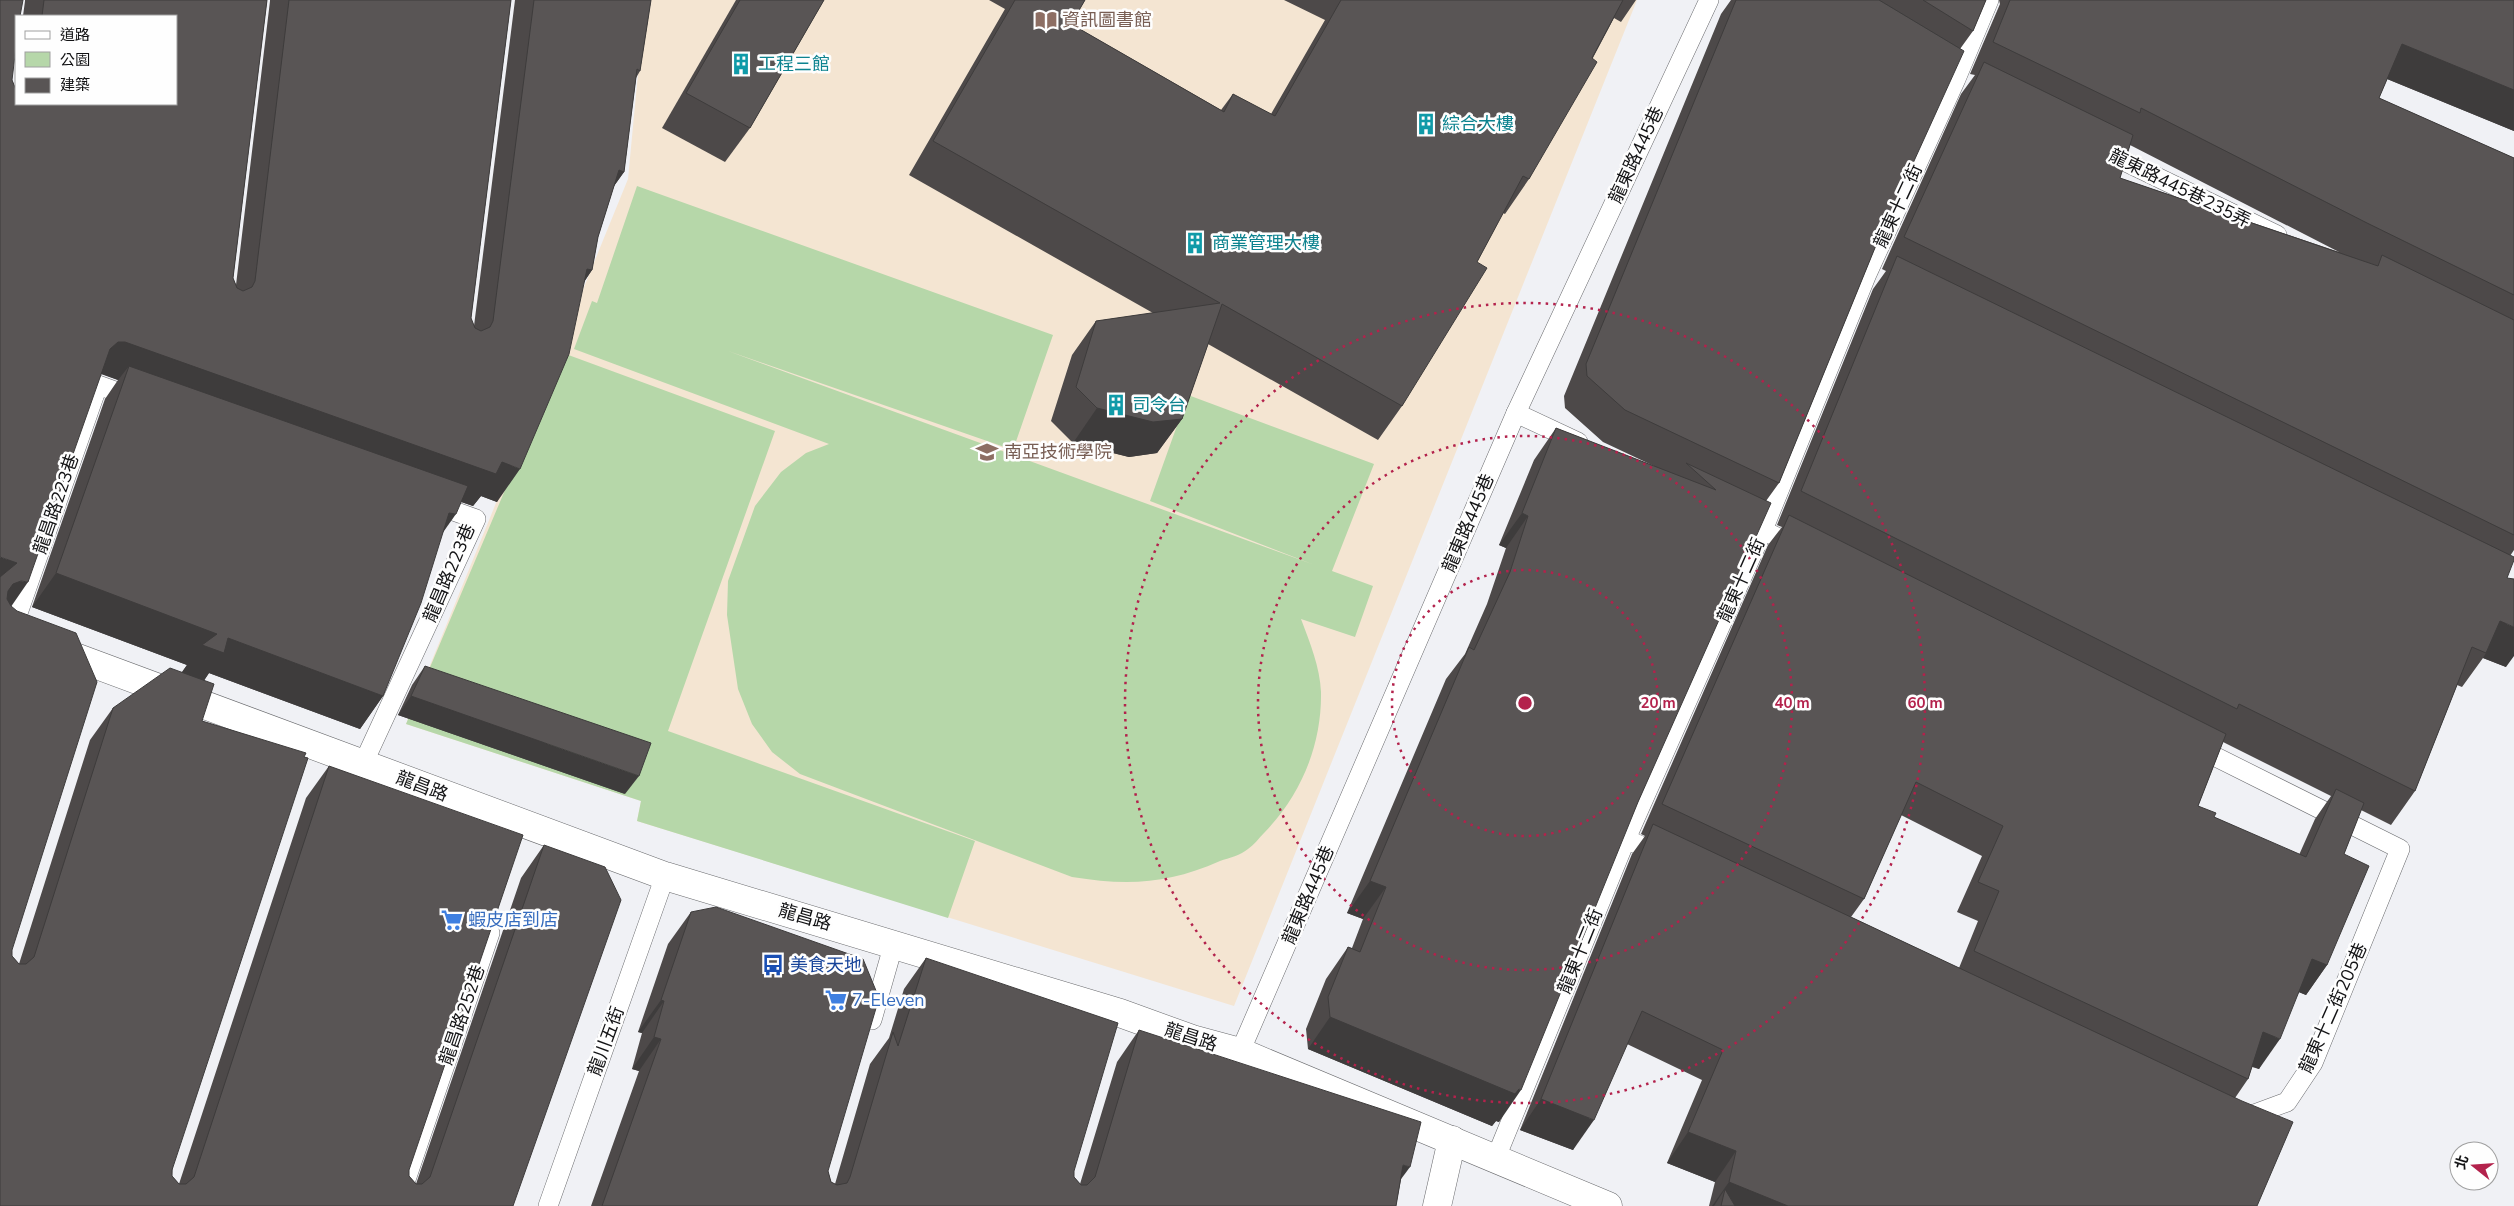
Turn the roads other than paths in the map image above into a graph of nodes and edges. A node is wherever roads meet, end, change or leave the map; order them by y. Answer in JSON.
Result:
{"nodes":[{"id":1,"x":1709,"y":0,"type":"edge"},
{"id":2,"x":1989,"y":0,"type":"edge"},
{"id":3,"x":1940,"y":70,"type":"edge"},
{"id":4,"x":1956,"y":79,"type":"junction"},
{"id":5,"x":1974,"y":88,"type":"edge"},
{"id":6,"x":2091,"y":145,"type":"edge"},
{"id":7,"x":2289,"y":241,"type":"edge"},
{"id":8,"x":1867,"y":274,"type":"junction"},
{"id":9,"x":1885,"y":282,"type":"edge"},
{"id":10,"x":153,"y":404,"type":"edge"},
{"id":11,"x":1516,"y":413,"type":"junction"},
{"id":12,"x":1595,"y":450,"type":"edge"},
{"id":13,"x":420,"y":500,"type":"edge"},
{"id":14,"x":1719,"y":509,"type":"edge"},
{"id":15,"x":1763,"y":530,"type":"junction"},
{"id":16,"x":1816,"y":556,"type":"edge"},
{"id":17,"x":6,"y":631,"type":"edge"},
{"id":18,"x":2179,"y":738,"type":"edge"},
{"id":19,"x":363,"y":764,"type":"junction"},
{"id":20,"x":1626,"y":839,"type":"junction"},
{"id":21,"x":1680,"y":864,"type":"edge"},
{"id":22,"x":664,"y":876,"type":"junction"},
{"id":23,"x":495,"y":918,"type":"edge"},
{"id":24,"x":894,"y":944,"type":"junction"},
{"id":25,"x":867,"y":1037,"type":"edge"},
{"id":26,"x":1240,"y":1052,"type":"junction"},
{"id":27,"x":2222,"y":1118,"type":"edge"},
{"id":28,"x":1452,"y":1140,"type":"junction"},
{"id":29,"x":1495,"y":1160,"type":"junction"},
{"id":30,"x":397,"y":1206,"type":"edge"},
{"id":31,"x":548,"y":1206,"type":"edge"},
{"id":32,"x":1437,"y":1206,"type":"edge"},
{"id":33,"x":1608,"y":1206,"type":"edge"}],
"edges":[{"from":1,"to":11,"type":"lane","name":"龍東路445巷"},
{"from":2,"to":4,"type":"lane","name":"龍東十二街"},
{"from":3,"to":4,"type":"lane"},
{"from":4,"to":5,"type":"lane"},
{"from":4,"to":8,"type":"lane","name":"龍東十二街"},
{"from":6,"to":7,"type":"lane","name":"龍東路445巷235弄"},
{"from":8,"to":9,"type":"lane"},
{"from":8,"to":15,"type":"lane","name":"龍東十二街"},
{"from":10,"to":17,"type":"lane","name":"龍昌路223巷"},
{"from":11,"to":12,"type":"lane"},
{"from":11,"to":26,"type":"lane","name":"龍東路445巷"},
{"from":13,"to":19,"type":"lane","name":"龍昌路223巷"},
{"from":14,"to":15,"type":"lane"},
{"from":15,"to":16,"type":"lane"},
{"from":15,"to":20,"type":"lane","name":"龍東十二街"},
{"from":17,"to":19,"type":"street","name":"龍昌路"},
{"from":18,"to":27,"type":"lane","name":"龍東十二街205巷"},
{"from":19,"to":22,"type":"street","name":"龍昌路"},
{"from":20,"to":21,"type":"lane"},
{"from":20,"to":29,"type":"lane","name":"龍東十二街"},
{"from":22,"to":24,"type":"street","name":"龍昌路"},
{"from":22,"to":31,"type":"lane","name":"龍川五街"},
{"from":23,"to":30,"type":"lane","name":"龍昌路252巷"},
{"from":24,"to":25,"type":"lane"},
{"from":24,"to":26,"type":"street","name":"龍昌路"},
{"from":26,"to":28,"type":"street","name":"龍昌路"},
{"from":28,"to":29,"type":"street","name":"龍昌路"},
{"from":28,"to":32,"type":"street"},
{"from":29,"to":33,"type":"street","name":"龍昌路"}]}
